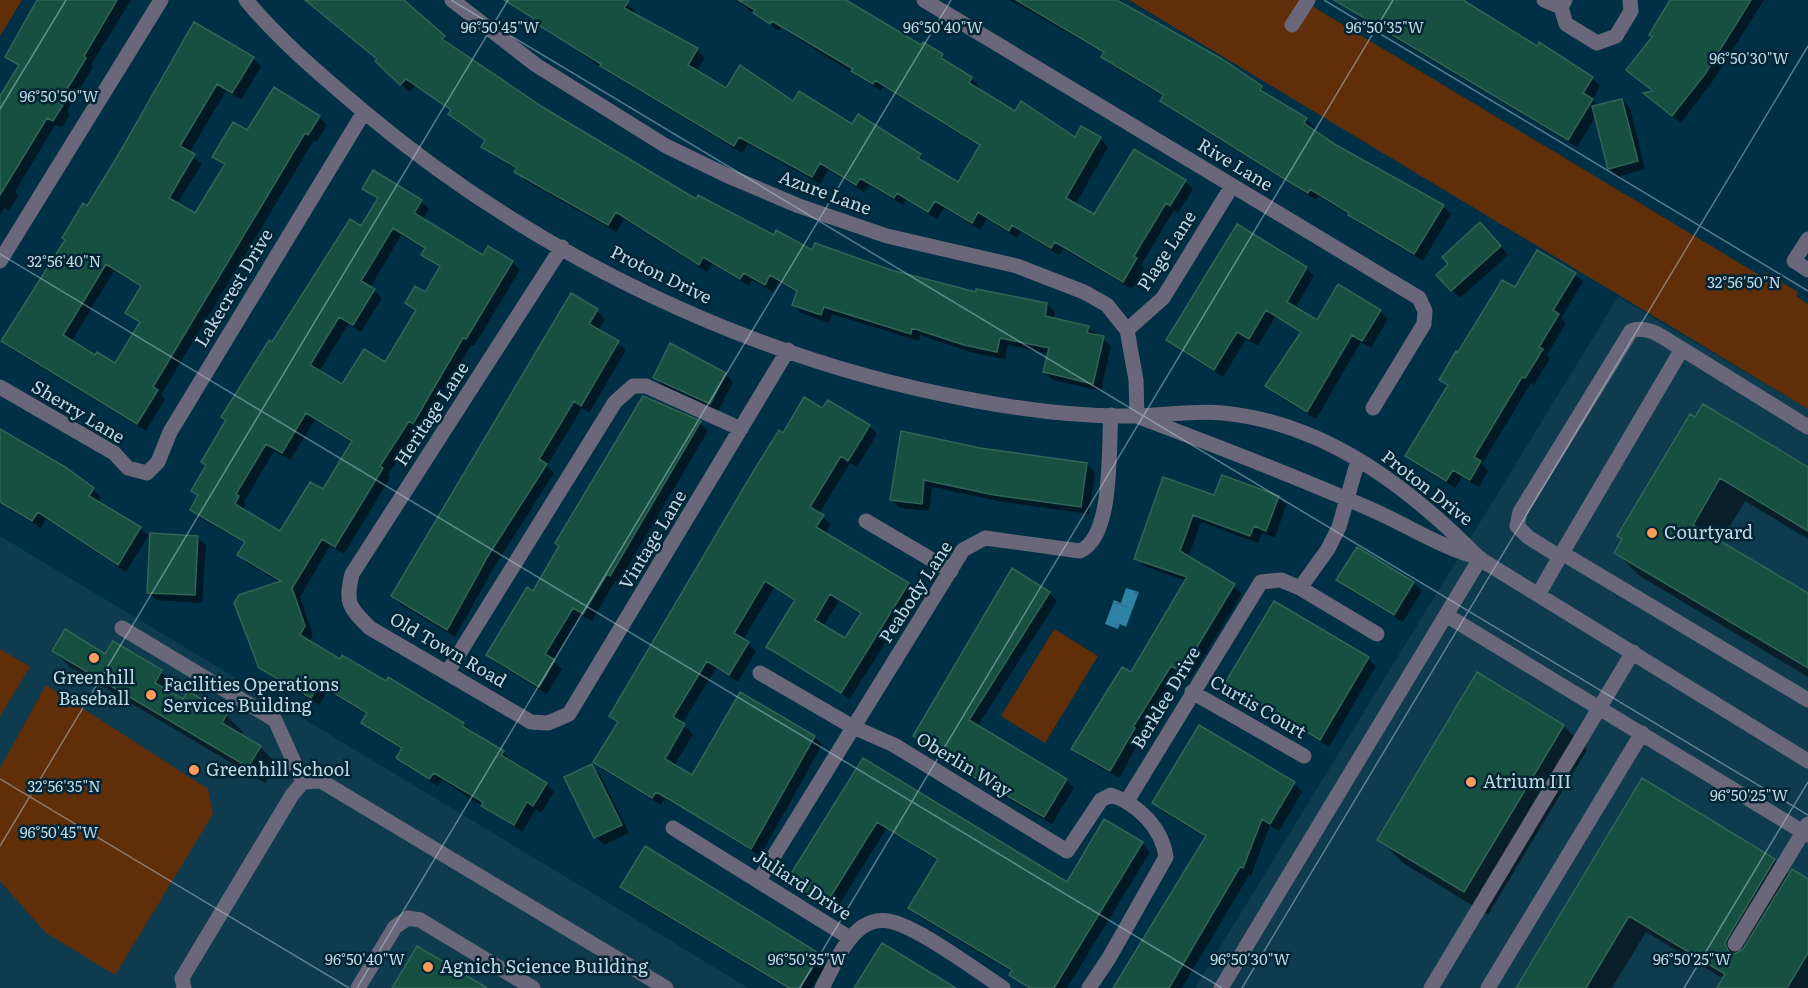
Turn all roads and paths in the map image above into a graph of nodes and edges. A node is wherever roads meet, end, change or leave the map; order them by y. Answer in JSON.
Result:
{"nodes":[{"id":1,"x":161,"y":0,"type":"edge"},
{"id":2,"x":246,"y":0,"type":"edge"},
{"id":3,"x":452,"y":0,"type":"edge"},
{"id":4,"x":924,"y":0,"type":"edge"},
{"id":5,"x":1308,"y":0,"type":"edge"},
{"id":6,"x":1544,"y":0,"type":"edge"},
{"id":7,"x":1630,"y":0,"type":"edge"},
{"id":8,"x":1563,"y":4,"type":"edge"},
{"id":9,"x":1292,"y":26,"type":"dead end"},
{"id":10,"x":364,"y":112,"type":"junction"},
{"id":11,"x":1232,"y":186,"type":"junction"},
{"id":12,"x":1808,"y":239,"type":"edge"},
{"id":13,"x":562,"y":247,"type":"junction"},
{"id":14,"x":0,"y":261,"type":"edge"},
{"id":15,"x":1808,"y":270,"type":"edge"},
{"id":16,"x":1127,"y":330,"type":"junction"},
{"id":17,"x":1682,"y":349,"type":"junction"},
{"id":18,"x":788,"y":350,"type":"junction"},
{"id":19,"x":0,"y":387,"type":"edge"},
{"id":20,"x":1373,"y":408,"type":"dead end"},
{"id":21,"x":1111,"y":415,"type":"junction"},
{"id":22,"x":1137,"y":416,"type":"junction"},
{"id":23,"x":1808,"y":427,"type":"edge"},
{"id":24,"x":741,"y":429,"type":"junction"},
{"id":25,"x":1358,"y":460,"type":"junction"},
{"id":26,"x":134,"y":471,"type":"joint"},
{"id":27,"x":1346,"y":498,"type":"junction"},
{"id":28,"x":866,"y":520,"type":"dead end"},
{"id":29,"x":1561,"y":555,"type":"junction"},
{"id":30,"x":1480,"y":559,"type":"junction"},
{"id":31,"x":951,"y":572,"type":"junction"},
{"id":32,"x":1300,"y":588,"type":"junction"},
{"id":33,"x":1538,"y":595,"type":"junction"},
{"id":34,"x":349,"y":607,"type":"joint"},
{"id":35,"x":1446,"y":615,"type":"junction"},
{"id":36,"x":122,"y":628,"type":"dead end"},
{"id":37,"x":1377,"y":634,"type":"dead end"},
{"id":38,"x":1633,"y":652,"type":"junction"},
{"id":39,"x":447,"y":673,"type":"junction"},
{"id":40,"x":760,"y":673,"type":"dead end"},
{"id":41,"x":1192,"y":692,"type":"junction"},
{"id":42,"x":1808,"y":700,"type":"edge"},
{"id":43,"x":1600,"y":707,"type":"junction"},
{"id":44,"x":531,"y":722,"type":"joint"},
{"id":45,"x":853,"y":727,"type":"junction"},
{"id":46,"x":1642,"y":733,"type":"junction"},
{"id":47,"x":1304,"y":756,"type":"dead end"},
{"id":48,"x":1808,"y":761,"type":"edge"},
{"id":49,"x":303,"y":782,"type":"junction"},
{"id":50,"x":1127,"y":801,"type":"junction"},
{"id":51,"x":673,"y":828,"type":"dead end"},
{"id":52,"x":1806,"y":830,"type":"edge"},
{"id":53,"x":759,"y":880,"type":"junction"},
{"id":54,"x":850,"y":938,"type":"junction"},
{"id":55,"x":1735,"y":944,"type":"dead end"},
{"id":56,"x":184,"y":988,"type":"edge"},
{"id":57,"x":358,"y":988,"type":"edge"},
{"id":58,"x":533,"y":988,"type":"edge"},
{"id":59,"x":666,"y":988,"type":"edge"},
{"id":60,"x":822,"y":988,"type":"edge"},
{"id":61,"x":1004,"y":988,"type":"edge"},
{"id":62,"x":1089,"y":988,"type":"edge"},
{"id":63,"x":1221,"y":988,"type":"edge"},
{"id":64,"x":1431,"y":988,"type":"edge"},
{"id":65,"x":1488,"y":988,"type":"edge"}],
"edges":[{"from":1,"to":14,"type":"street"},
{"from":2,"to":10,"type":"street","name":"Proton Drive"},
{"from":3,"to":16,"type":"street","name":"Azure Lane"},
{"from":4,"to":11,"type":"street","name":"Rive Lane"},
{"from":5,"to":9,"type":"street"},
{"from":6,"to":8,"type":"street"},
{"from":7,"to":8,"type":"street"},
{"from":10,"to":13,"type":"street","name":"Proton Drive"},
{"from":10,"to":26,"type":"street","name":"Lakecrest Drive"},
{"from":11,"to":16,"type":"street","name":"Plage Lane"},
{"from":11,"to":20,"type":"street","name":"Rive Lane"},
{"from":12,"to":15,"type":"street"},
{"from":13,"to":18,"type":"street","name":"Proton Drive"},
{"from":13,"to":34,"type":"street","name":"Heritage Lane"},
{"from":16,"to":22,"type":"street","name":"Azure Lane"},
{"from":17,"to":23,"type":"street"},
{"from":17,"to":29,"type":"street"},
{"from":17,"to":29,"type":"street"},
{"from":18,"to":21,"type":"street","name":"Proton Drive"},
{"from":18,"to":24,"type":"street","name":"Vintage Lane"},
{"from":19,"to":26,"type":"street","name":"Sherry Lane"},
{"from":21,"to":22,"type":"street","name":"Proton Drive"},
{"from":21,"to":31,"type":"street","name":"Peabody Lane"},
{"from":22,"to":25,"type":"street","name":"Proton Drive"},
{"from":22,"to":27,"type":"street","name":"Proton Drive"},
{"from":24,"to":39,"type":"street"},
{"from":24,"to":44,"type":"street","name":"Vintage Lane"},
{"from":25,"to":27,"type":"street"},
{"from":25,"to":30,"type":"street","name":"Proton Drive"},
{"from":27,"to":30,"type":"street","name":"Proton Drive"},
{"from":27,"to":32,"type":"street"},
{"from":28,"to":31,"type":"street"},
{"from":29,"to":33,"type":"street"},
{"from":29,"to":42,"type":"street"},
{"from":30,"to":33,"type":"street","name":"Proton Drive"},
{"from":30,"to":35,"type":"street"},
{"from":31,"to":45,"type":"street","name":"Peabody Lane"},
{"from":32,"to":37,"type":"street"},
{"from":32,"to":41,"type":"street","name":"Berklee Drive"},
{"from":33,"to":38,"type":"street","name":"Proton Drive"},
{"from":34,"to":39,"type":"street","name":"Old Town Road"},
{"from":35,"to":43,"type":"street"},
{"from":35,"to":63,"type":"street"},
{"from":36,"to":49,"type":"street"},
{"from":38,"to":43,"type":"street"},
{"from":38,"to":48,"type":"street","name":"Proton Drive"},
{"from":39,"to":44,"type":"street","name":"Old Town Road"},
{"from":40,"to":45,"type":"street","name":"Oberlin Way"},
{"from":41,"to":47,"type":"street","name":"Curtis Court"},
{"from":41,"to":50,"type":"street","name":"Berklee Drive"},
{"from":43,"to":46,"type":"street"},
{"from":43,"to":64,"type":"street"},
{"from":45,"to":50,"type":"street","name":"Oberlin Way"},
{"from":45,"to":53,"type":"street","name":"Peabody Lane"},
{"from":46,"to":52,"type":"street"},
{"from":46,"to":65,"type":"street"},
{"from":49,"to":56,"type":"street"},
{"from":49,"to":59,"type":"street"},
{"from":50,"to":62,"type":"street"},
{"from":51,"to":53,"type":"street","name":"Juliard Drive"},
{"from":52,"to":55,"type":"street"},
{"from":53,"to":54,"type":"street","name":"Juliard Drive"},
{"from":54,"to":60,"type":"street"},
{"from":54,"to":61,"type":"street","name":"Juliard Drive"},
{"from":57,"to":58,"type":"street"}]}
